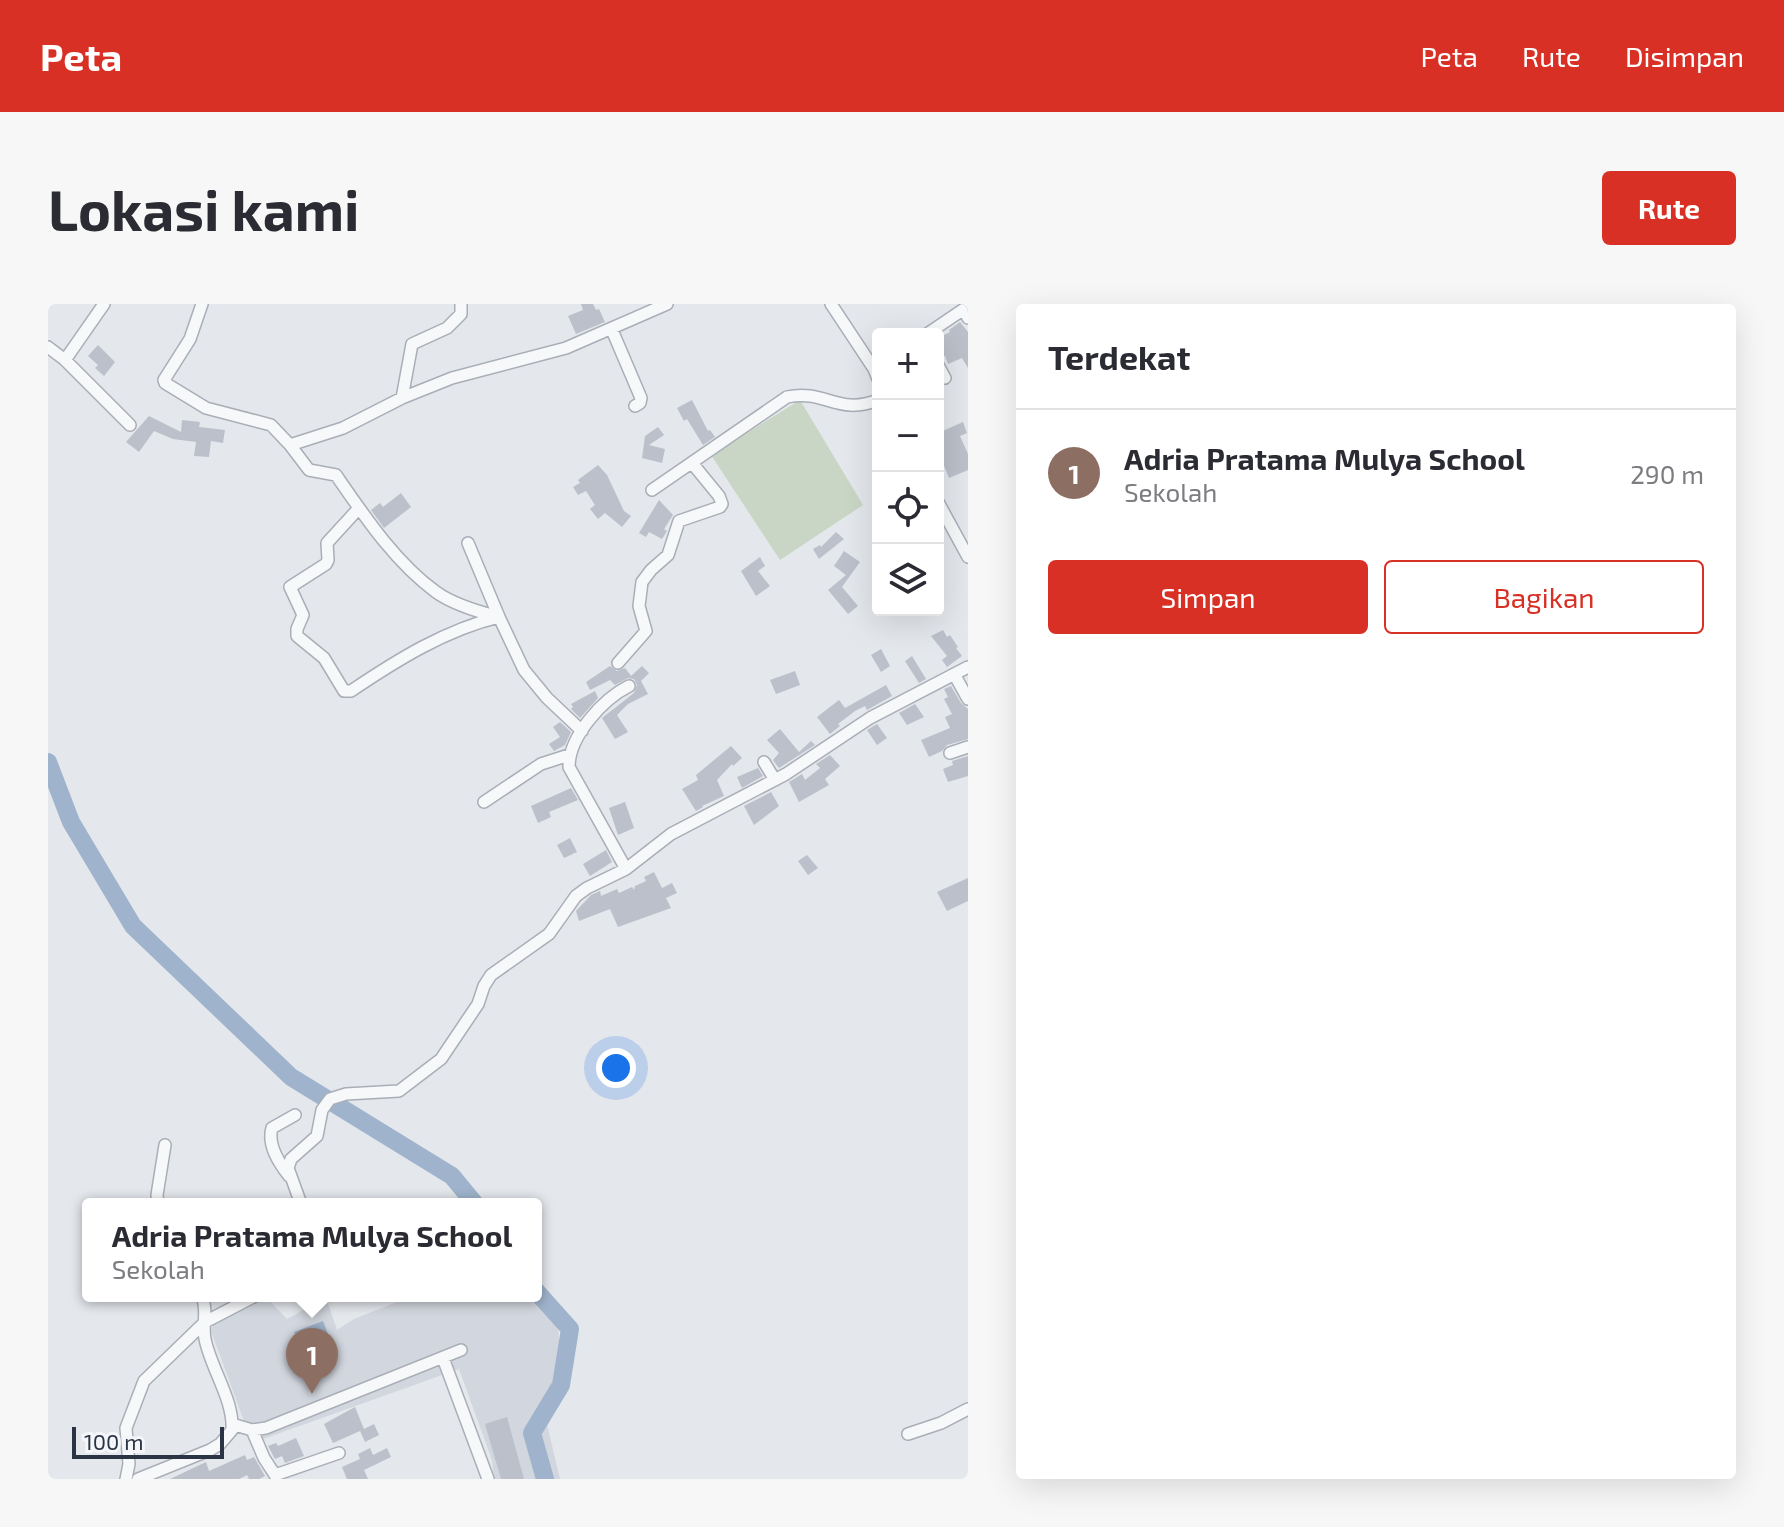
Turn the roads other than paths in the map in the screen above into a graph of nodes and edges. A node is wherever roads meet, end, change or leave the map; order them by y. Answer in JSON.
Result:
{"nodes":[{"id":1,"x":104,"y":304,"type":"edge"},
{"id":2,"x":202,"y":304,"type":"edge"},
{"id":3,"x":461,"y":304,"type":"edge"},
{"id":4,"x":666,"y":304,"type":"edge"},
{"id":5,"x":831,"y":304,"type":"edge"},
{"id":6,"x":967,"y":311,"type":"edge"},
{"id":7,"x":937,"y":328,"type":"edge"},
{"id":8,"x":612,"y":330,"type":"junction"},
{"id":9,"x":48,"y":347,"type":"edge"},
{"id":10,"x":65,"y":360,"type":"junction"},
{"id":11,"x":872,"y":365,"type":"edge"},
{"id":12,"x":402,"y":398,"type":"junction"},
{"id":13,"x":872,"y":402,"type":"edge"},
{"id":14,"x":635,"y":406,"type":"dead end"},
{"id":15,"x":130,"y":425,"type":"dead end"},
{"id":16,"x":290,"y":445,"type":"junction"},
{"id":17,"x":692,"y":463,"type":"junction"},
{"id":18,"x":652,"y":490,"type":"dead end"},
{"id":19,"x":359,"y":508,"type":"junction"},
{"id":20,"x":944,"y":513,"type":"edge"},
{"id":21,"x":468,"y":543,"type":"dead end"},
{"id":22,"x":968,"y":557,"type":"edge"},
{"id":23,"x":499,"y":617,"type":"junction"},
{"id":24,"x":618,"y":663,"type":"dead end"},
{"id":25,"x":968,"y":667,"type":"edge"},
{"id":26,"x":954,"y":674,"type":"junction"},
{"id":27,"x":629,"y":686,"type":"dead end"},
{"id":28,"x":968,"y":699,"type":"edge"},
{"id":29,"x":582,"y":731,"type":"junction"},
{"id":30,"x":968,"y":747,"type":"edge"},
{"id":31,"x":950,"y":753,"type":"dead end"},
{"id":32,"x":569,"y":755,"type":"junction"},
{"id":33,"x":764,"y":762,"type":"dead end"},
{"id":34,"x":775,"y":780,"type":"junction"},
{"id":35,"x":484,"y":802,"type":"dead end"},
{"id":36,"x":626,"y":869,"type":"junction"},
{"id":37,"x":295,"y":1115,"type":"dead end"},
{"id":38,"x":165,"y":1145,"type":"dead end"},
{"id":39,"x":289,"y":1177,"type":"junction"},
{"id":40,"x":157,"y":1198,"type":"edge"},
{"id":41,"x":298,"y":1198,"type":"edge"},
{"id":42,"x":204,"y":1302,"type":"edge"},
{"id":43,"x":243,"y":1302,"type":"edge"},
{"id":44,"x":205,"y":1322,"type":"junction"},
{"id":45,"x":461,"y":1350,"type":"dead end"},
{"id":46,"x":443,"y":1358,"type":"junction"},
{"id":47,"x":968,"y":1409,"type":"edge"},
{"id":48,"x":232,"y":1424,"type":"junction"},
{"id":49,"x":252,"y":1430,"type":"junction"},
{"id":50,"x":908,"y":1434,"type":"dead end"},
{"id":51,"x":339,"y":1453,"type":"dead end"},
{"id":52,"x":126,"y":1479,"type":"edge"},
{"id":53,"x":138,"y":1479,"type":"edge"},
{"id":54,"x":488,"y":1479,"type":"edge"}],
"edges":[{"from":1,"to":10,"type":"street"},
{"from":2,"to":16,"type":"street"},
{"from":3,"to":12,"type":"street"},
{"from":4,"to":8,"type":"street"},
{"from":5,"to":11,"type":"street"},
{"from":6,"to":7,"type":"street"},
{"from":8,"to":12,"type":"street"},
{"from":8,"to":14,"type":"street"},
{"from":9,"to":10,"type":"street"},
{"from":10,"to":15,"type":"street"},
{"from":12,"to":16,"type":"street"},
{"from":13,"to":17,"type":"street"},
{"from":16,"to":19,"type":"street"},
{"from":17,"to":18,"type":"street"},
{"from":17,"to":24,"type":"street"},
{"from":19,"to":23,"type":"street"},
{"from":19,"to":23,"type":"street"},
{"from":20,"to":22,"type":"street"},
{"from":21,"to":23,"type":"street"},
{"from":23,"to":29,"type":"street"},
{"from":25,"to":26,"type":"street"},
{"from":26,"to":28,"type":"street"},
{"from":26,"to":34,"type":"street"},
{"from":27,"to":29,"type":"street"},
{"from":29,"to":32,"type":"street"},
{"from":30,"to":31,"type":"street"},
{"from":32,"to":35,"type":"street"},
{"from":32,"to":36,"type":"street"},
{"from":33,"to":34,"type":"street"},
{"from":34,"to":36,"type":"street"},
{"from":36,"to":39,"type":"street"},
{"from":37,"to":39,"type":"street"},
{"from":38,"to":40,"type":"street"},
{"from":39,"to":41,"type":"street"},
{"from":42,"to":44,"type":"street"},
{"from":43,"to":44,"type":"street"},
{"from":44,"to":48,"type":"street"},
{"from":44,"to":52,"type":"street"},
{"from":45,"to":46,"type":"street"},
{"from":46,"to":49,"type":"street"},
{"from":46,"to":54,"type":"street"},
{"from":47,"to":50,"type":"street"},
{"from":48,"to":49,"type":"street"},
{"from":48,"to":53,"type":"street"},
{"from":49,"to":51,"type":"street"}]}
